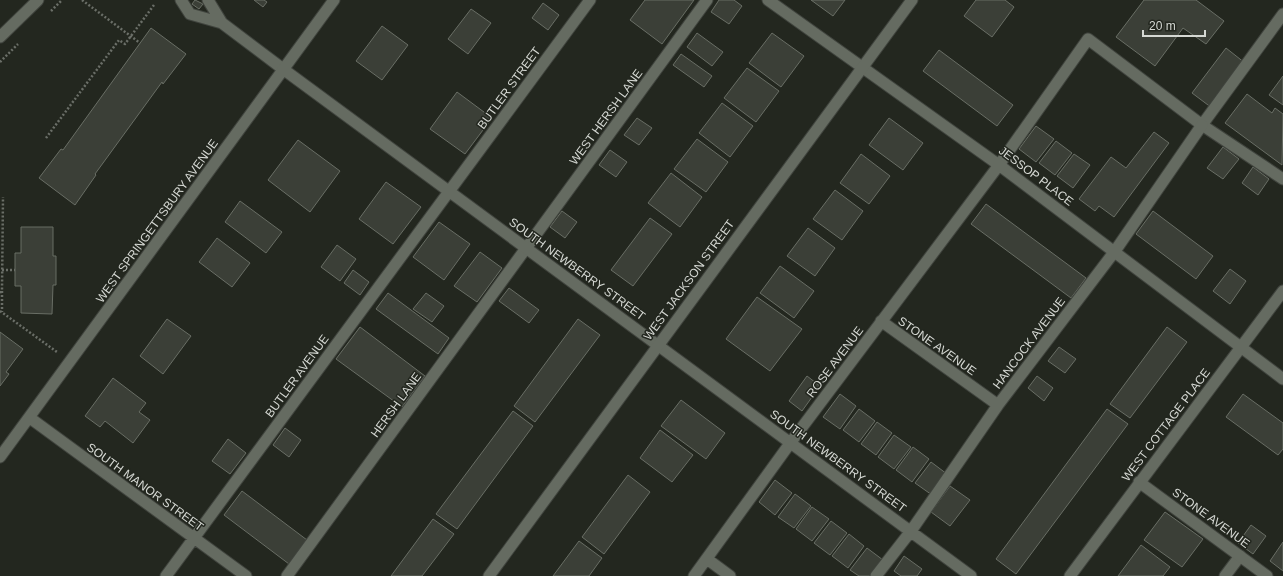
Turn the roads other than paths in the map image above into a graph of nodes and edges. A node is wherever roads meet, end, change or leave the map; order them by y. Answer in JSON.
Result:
{"nodes":[{"id":1,"x":38,"y":0,"type":"edge"},
{"id":2,"x":181,"y":0,"type":"edge"},
{"id":3,"x":208,"y":0,"type":"edge"},
{"id":4,"x":334,"y":0,"type":"edge"},
{"id":5,"x":590,"y":0,"type":"edge"},
{"id":6,"x":707,"y":0,"type":"edge"},
{"id":7,"x":768,"y":0,"type":"edge"},
{"id":8,"x":912,"y":0,"type":"edge"},
{"id":9,"x":1283,"y":14,"type":"edge"},
{"id":10,"x":222,"y":23,"type":"junction"},
{"id":11,"x":0,"y":37,"type":"edge"},
{"id":12,"x":862,"y":67,"type":"junction"},
{"id":13,"x":283,"y":69,"type":"junction"},
{"id":14,"x":1202,"y":125,"type":"junction"},
{"id":15,"x":999,"y":165,"type":"junction"},
{"id":16,"x":1283,"y":179,"type":"edge"},
{"id":17,"x":449,"y":190,"type":"junction"},
{"id":18,"x":527,"y":249,"type":"junction"},
{"id":19,"x":1115,"y":251,"type":"junction"},
{"id":20,"x":1283,"y":291,"type":"edge"},
{"id":21,"x":881,"y":321,"type":"junction"},
{"id":22,"x":657,"y":345,"type":"junction"},
{"id":23,"x":1242,"y":347,"type":"junction"},
{"id":24,"x":1283,"y":379,"type":"edge"},
{"id":25,"x":998,"y":405,"type":"junction"},
{"id":26,"x":30,"y":418,"type":"junction"},
{"id":27,"x":791,"y":442,"type":"junction"},
{"id":28,"x":0,"y":457,"type":"edge"},
{"id":29,"x":1139,"y":482,"type":"junction"},
{"id":30,"x":911,"y":531,"type":"junction"},
{"id":31,"x":194,"y":538,"type":"junction"},
{"id":32,"x":1240,"y":556,"type":"junction"},
{"id":33,"x":707,"y":559,"type":"junction"},
{"id":34,"x":166,"y":576,"type":"edge"},
{"id":35,"x":246,"y":576,"type":"edge"},
{"id":36,"x":287,"y":576,"type":"edge"},
{"id":37,"x":489,"y":576,"type":"edge"},
{"id":38,"x":694,"y":576,"type":"edge"},
{"id":39,"x":730,"y":576,"type":"edge"},
{"id":40,"x":876,"y":576,"type":"edge"},
{"id":41,"x":971,"y":576,"type":"edge"},
{"id":42,"x":1070,"y":576,"type":"edge"},
{"id":43,"x":1225,"y":576,"type":"edge"},
{"id":44,"x":1267,"y":576,"type":"edge"}],
"edges":[{"from":1,"to":11,"type":"street"},
{"from":2,"to":10,"type":"street"},
{"from":3,"to":10,"type":"street"},
{"from":4,"to":13,"type":"street","name":"WEST SPRINGETTSBURY AVENUE"},
{"from":5,"to":17,"type":"street","name":"BUTLER STREET"},
{"from":6,"to":18,"type":"street","name":"WEST HERSH LANE"},
{"from":7,"to":12,"type":"street","name":"JESSOP PLACE"},
{"from":8,"to":12,"type":"street","name":"WEST JACKSON STREET"},
{"from":9,"to":14,"type":"street","name":"HANCOCK AVENUE"},
{"from":10,"to":13,"type":"street","name":"SOUTH NEWBERRY STREET"},
{"from":12,"to":15,"type":"street","name":"JESSOP PLACE"},
{"from":12,"to":22,"type":"street","name":"WEST JACKSON STREET"},
{"from":13,"to":17,"type":"street","name":"SOUTH NEWBERRY STREET"},
{"from":13,"to":26,"type":"street","name":"WEST SPRINGETTSBURY AVENUE"},
{"from":14,"to":15,"type":"street","name":"ROSE AVENUE"},
{"from":14,"to":16,"type":"street"},
{"from":14,"to":19,"type":"street","name":"HANCOCK AVENUE"},
{"from":15,"to":19,"type":"street","name":"JESSOP PLACE"},
{"from":15,"to":21,"type":"street","name":"ROSE AVENUE"},
{"from":17,"to":18,"type":"street","name":"SOUTH NEWBERRY STREET"},
{"from":17,"to":31,"type":"street","name":"BUTLER AVENUE"},
{"from":18,"to":22,"type":"street","name":"SOUTH NEWBERRY STREET"},
{"from":18,"to":36,"type":"street","name":"HERSH LANE"},
{"from":19,"to":23,"type":"street","name":"JESSOP PLACE"},
{"from":19,"to":25,"type":"street","name":"HANCOCK AVENUE"},
{"from":20,"to":23,"type":"street","name":"WEST COTTAGE PLACE"},
{"from":21,"to":25,"type":"street","name":"STONE AVENUE"},
{"from":21,"to":27,"type":"street","name":"ROSE AVENUE"},
{"from":22,"to":27,"type":"street","name":"SOUTH NEWBERRY STREET"},
{"from":22,"to":37,"type":"street","name":"WEST JACKSON STREET"},
{"from":23,"to":24,"type":"street","name":"JESSOP PLACE"},
{"from":23,"to":29,"type":"street","name":"WEST COTTAGE PLACE"},
{"from":25,"to":30,"type":"street","name":"HANCOCK AVENUE"},
{"from":26,"to":28,"type":"street","name":"WEST SPRINGETTSBURY AVENUE"},
{"from":26,"to":31,"type":"street","name":"SOUTH MANOR STREET"},
{"from":27,"to":30,"type":"street","name":"SOUTH NEWBERRY STREET"},
{"from":27,"to":33,"type":"street","name":"ROSE AVENUE"},
{"from":29,"to":32,"type":"street","name":"STONE AVENUE"},
{"from":29,"to":42,"type":"street","name":"WEST COTTAGE PLACE"},
{"from":30,"to":40,"type":"street","name":"HANCOCK AVENUE"},
{"from":30,"to":41,"type":"street","name":"SOUTH NEWBERRY STREET"},
{"from":31,"to":34,"type":"street","name":"BUTLER AVENUE"},
{"from":31,"to":35,"type":"street","name":"SOUTH MANOR STREET"},
{"from":32,"to":43,"type":"street"},
{"from":32,"to":44,"type":"street","name":"STONE AVENUE"},
{"from":33,"to":38,"type":"street","name":"ROSE AVENUE"},
{"from":33,"to":39,"type":"street"}]}
